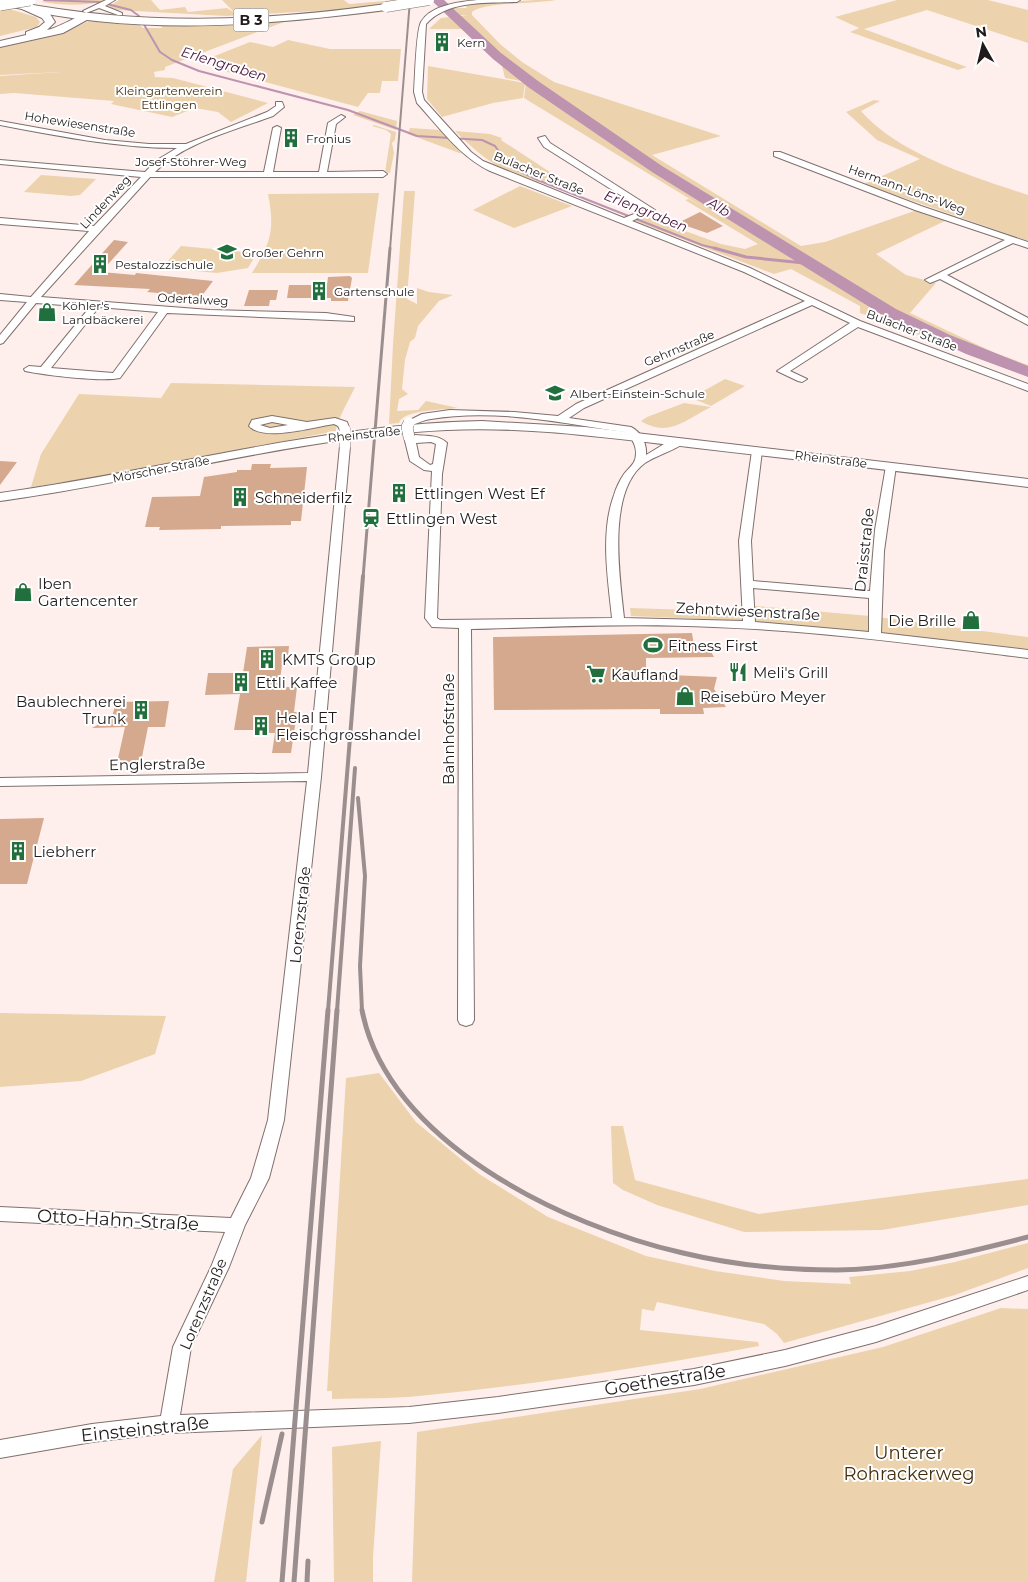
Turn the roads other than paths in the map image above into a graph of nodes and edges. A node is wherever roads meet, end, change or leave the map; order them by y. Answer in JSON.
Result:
{"nodes":[{"id":1,"x":430,"y":0,"type":"edge"},
{"id":2,"x":518,"y":0,"type":"edge"},
{"id":3,"x":0,"y":1,"type":"edge"},
{"id":4,"x":26,"y":2,"type":"edge"},
{"id":5,"x":474,"y":2,"type":"joint"},
{"id":6,"x":0,"y":6,"type":"edge"},
{"id":7,"x":100,"y":7,"type":"edge"},
{"id":8,"x":438,"y":10,"type":"joint"},
{"id":9,"x":133,"y":17,"type":"junction"},
{"id":10,"x":20,"y":37,"type":"junction"},
{"id":11,"x":0,"y":42,"type":"edge"},
{"id":12,"x":279,"y":104,"type":"dead end"},
{"id":13,"x":341,"y":117,"type":"dead end"},
{"id":14,"x":0,"y":123,"type":"edge"},
{"id":15,"x":12,"y":125,"type":"junction"},
{"id":16,"x":277,"y":128,"type":"dead end"},
{"id":17,"x":0,"y":134,"type":"edge"},
{"id":18,"x":542,"y":138,"type":"dead end"},
{"id":19,"x":187,"y":146,"type":"junction"},
{"id":20,"x":777,"y":154,"type":"dead end"},
{"id":21,"x":0,"y":162,"type":"edge"},
{"id":22,"x":323,"y":173,"type":"junction"},
{"id":23,"x":148,"y":174,"type":"junction"},
{"id":24,"x":268,"y":174,"type":"junction"},
{"id":25,"x":383,"y":174,"type":"dead end"},
{"id":26,"x":632,"y":219,"type":"junction"},
{"id":27,"x":0,"y":221,"type":"edge"},
{"id":28,"x":96,"y":229,"type":"junction"},
{"id":29,"x":1012,"y":240,"type":"junction"},
{"id":30,"x":1028,"y":245,"type":"edge"},
{"id":31,"x":940,"y":275,"type":"junction"},
{"id":32,"x":930,"y":280,"type":"dead end"},
{"id":33,"x":0,"y":297,"type":"edge"},
{"id":34,"x":33,"y":300,"type":"junction"},
{"id":35,"x":811,"y":302,"type":"junction"},
{"id":36,"x":96,"y":305,"type":"junction"},
{"id":37,"x":164,"y":310,"type":"junction"},
{"id":38,"x":351,"y":319,"type":"dead end"},
{"id":39,"x":1028,"y":322,"type":"edge"},
{"id":40,"x":857,"y":323,"type":"junction"},
{"id":41,"x":0,"y":341,"type":"edge"},
{"id":42,"x":29,"y":369,"type":"dead end"},
{"id":43,"x":43,"y":372,"type":"junction"},
{"id":44,"x":802,"y":379,"type":"dead end"},
{"id":45,"x":1028,"y":388,"type":"edge"},
{"id":46,"x":559,"y":420,"type":"junction"},
{"id":47,"x":306,"y":425,"type":"dead end"},
{"id":48,"x":634,"y":436,"type":"junction"},
{"id":49,"x":322,"y":438,"type":"joint"},
{"id":50,"x":409,"y":438,"type":"junction"},
{"id":51,"x":680,"y":442,"type":"junction"},
{"id":52,"x":758,"y":450,"type":"junction"},
{"id":53,"x":640,"y":462,"type":"junction"},
{"id":54,"x":891,"y":466,"type":"junction"},
{"id":55,"x":439,"y":467,"type":"junction"},
{"id":56,"x":1028,"y":482,"type":"edge"},
{"id":57,"x":0,"y":497,"type":"edge"},
{"id":58,"x":747,"y":584,"type":"junction"},
{"id":59,"x":874,"y":595,"type":"junction"},
{"id":60,"x":618,"y":621,"type":"junction"},
{"id":61,"x":464,"y":625,"type":"junction"},
{"id":62,"x":749,"y":625,"type":"junction"},
{"id":63,"x":875,"y":637,"type":"junction"},
{"id":64,"x":1028,"y":654,"type":"edge"},
{"id":65,"x":314,"y":778,"type":"junction"},
{"id":66,"x":0,"y":782,"type":"edge"},
{"id":67,"x":466,"y":1020,"type":"dead end"},
{"id":68,"x":0,"y":1214,"type":"edge"},
{"id":69,"x":236,"y":1225,"type":"junction"},
{"id":70,"x":1023,"y":1288,"type":"edge"},
{"id":71,"x":291,"y":1418,"type":"joint"},
{"id":72,"x":169,"y":1424,"type":"junction"},
{"id":73,"x":0,"y":1449,"type":"edge"}],
"edges":[{"from":1,"to":9,"type":"main road","number":"B 3","bridge":true},
{"from":2,"to":5,"type":"street","name":"Bulacher Straße"},
{"from":3,"to":4,"type":"main road","number":"B 3"},
{"from":4,"to":6,"type":"highway","bridge":true},
{"from":4,"to":7,"type":"main road","number":"B 3"},
{"from":4,"to":10,"type":"highway"},
{"from":5,"to":8,"type":"street","name":"Bulacher Straße"},
{"from":7,"to":9,"type":"main road","number":"B 3"},
{"from":7,"to":9,"type":"main road","number":"B 3"},
{"from":7,"to":10,"type":"highway"},
{"from":7,"to":11,"type":"highway"},
{"from":8,"to":26,"type":"street","name":"Bulacher Straße"},
{"from":10,"to":11,"type":"highway"},
{"from":12,"to":19,"type":"street","name":"Lindenweg"},
{"from":13,"to":22,"type":"street"},
{"from":14,"to":15,"type":"street","name":"Hohewiesenstraße"},
{"from":15,"to":17,"type":"street"},
{"from":15,"to":19,"type":"street","name":"Hohewiesenstraße"},
{"from":16,"to":24,"type":"street"},
{"from":18,"to":26,"type":"street"},
{"from":19,"to":23,"type":"street","name":"Lindenweg"},
{"from":20,"to":29,"type":"street","name":"Hermann-Löns-Weg"},
{"from":21,"to":23,"type":"street","name":"Josef-Stöhrer-Weg"},
{"from":22,"to":24,"type":"street","name":"Josef-Stöhrer-Weg"},
{"from":22,"to":25,"type":"street","name":"Josef-Stöhrer-Weg"},
{"from":23,"to":24,"type":"street","name":"Josef-Stöhrer-Weg"},
{"from":23,"to":28,"type":"street","name":"Lindenweg"},
{"from":26,"to":35,"type":"street","name":"Bulacher Straße"},
{"from":27,"to":28,"type":"street"},
{"from":28,"to":34,"type":"street","name":"Lindenweg"},
{"from":29,"to":30,"type":"street","name":"Hermann-Löns-Weg"},
{"from":29,"to":31,"type":"street"},
{"from":31,"to":32,"type":"street"},
{"from":31,"to":39,"type":"street"},
{"from":33,"to":34,"type":"street","name":"Odertalweg"},
{"from":34,"to":36,"type":"street","name":"Odertalweg"},
{"from":34,"to":41,"type":"street","name":"Lindenweg"},
{"from":35,"to":40,"type":"street","name":"Bulacher Straße"},
{"from":35,"to":46,"type":"street","name":"Gehrnstraße"},
{"from":36,"to":37,"type":"street","name":"Odertalweg"},
{"from":36,"to":43,"type":"street"},
{"from":37,"to":38,"type":"street","name":"Odertalweg"},
{"from":37,"to":43,"type":"street"},
{"from":40,"to":44,"type":"street"},
{"from":40,"to":45,"type":"street","name":"Bulacher Straße"},
{"from":42,"to":43,"type":"street"},
{"from":46,"to":48,"type":"street","name":"Rheinstraße"},
{"from":46,"to":50,"type":"street","name":"Rheinstraße","bridge":true},
{"from":47,"to":65,"type":"street","name":"Lorenzstraße","bridge":true},
{"from":48,"to":49,"type":"main road","name":"Rheinstraße"},
{"from":48,"to":51,"type":"main road","name":"Rheinstraße"},
{"from":48,"to":53,"type":"street"},
{"from":49,"to":57,"type":"main road","name":"Mörscher Straße"},
{"from":50,"to":55,"type":"street"},
{"from":50,"to":55,"type":"street","name":"Rheinstraße"},
{"from":51,"to":52,"type":"main road","name":"Rheinstraße"},
{"from":51,"to":53,"type":"street"},
{"from":52,"to":54,"type":"main road","name":"Rheinstraße"},
{"from":52,"to":58,"type":"street"},
{"from":53,"to":60,"type":"street"},
{"from":54,"to":56,"type":"main road","name":"Rheinstraße"},
{"from":54,"to":59,"type":"street","name":"Draisstraße"},
{"from":55,"to":61,"type":"street"},
{"from":58,"to":59,"type":"street"},
{"from":58,"to":62,"type":"street"},
{"from":59,"to":63,"type":"street","name":"Draisstraße"},
{"from":60,"to":61,"type":"street","name":"Zehntwiesenstraße"},
{"from":60,"to":62,"type":"street","name":"Zehntwiesenstraße"},
{"from":61,"to":67,"type":"street","name":"Bahnhofstraße"},
{"from":62,"to":63,"type":"street","name":"Zehntwiesenstraße"},
{"from":63,"to":64,"type":"street","name":"Zehntwiesenstraße"},
{"from":65,"to":66,"type":"street","name":"Englerstraße"},
{"from":65,"to":69,"type":"street","name":"Lorenzstraße"},
{"from":68,"to":69,"type":"street","name":"Otto-Hahn-Straße"},
{"from":69,"to":72,"type":"street","name":"Lorenzstraße"},
{"from":70,"to":71,"type":"street","name":"Goethestraße"},
{"from":71,"to":72,"type":"street","name":"Einsteinstraße"},
{"from":72,"to":73,"type":"street","name":"Einsteinstraße"}]}
